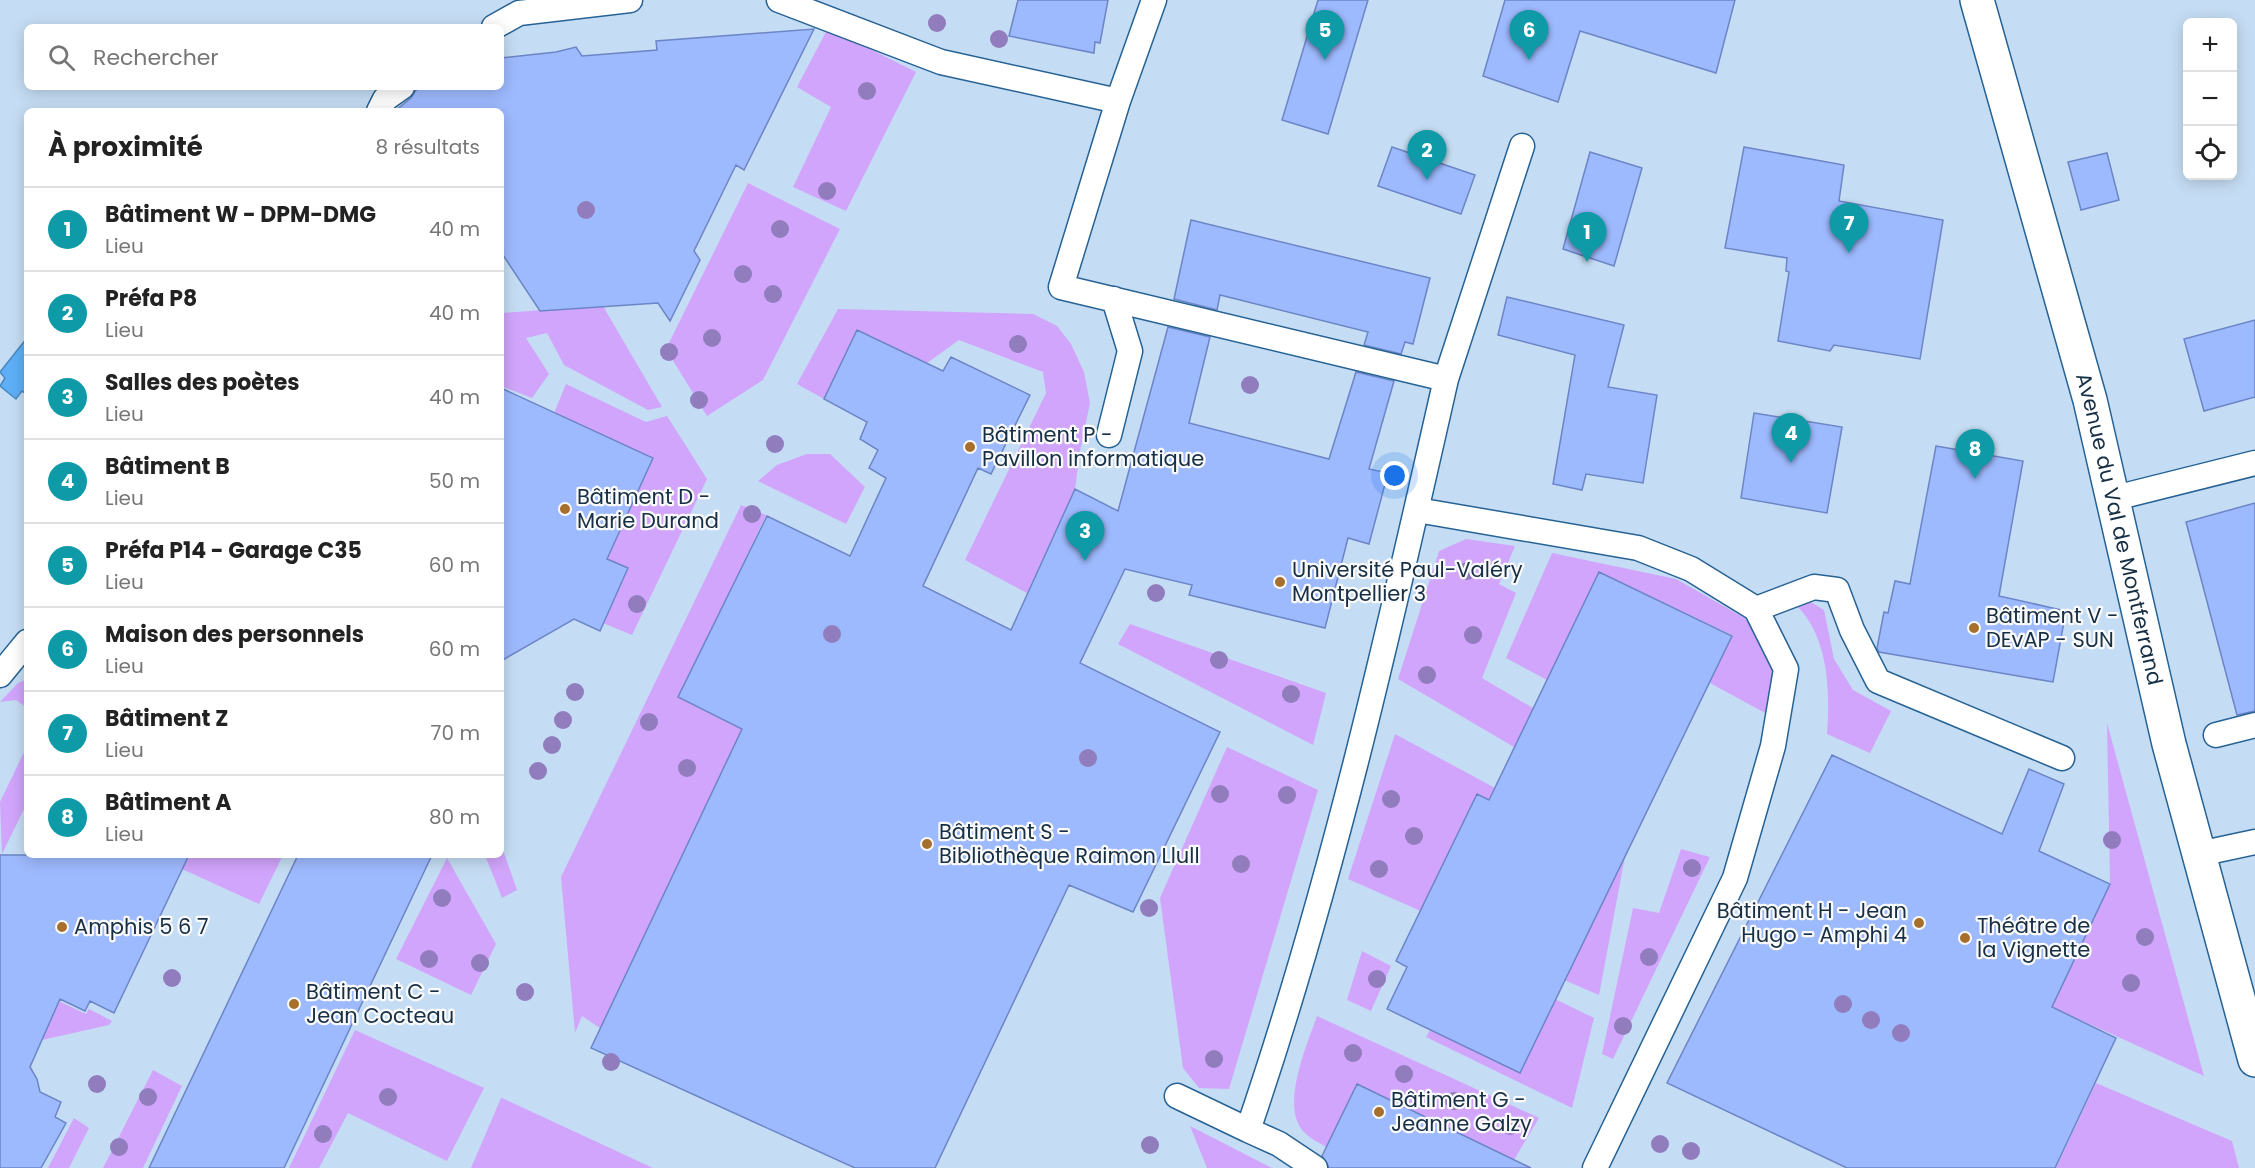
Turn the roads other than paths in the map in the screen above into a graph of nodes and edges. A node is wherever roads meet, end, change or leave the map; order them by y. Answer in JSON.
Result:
{"nodes":[{"id":1,"x":630,"y":0,"type":"edge"},
{"id":2,"x":779,"y":0,"type":"edge"},
{"id":3,"x":1155,"y":0,"type":"edge"},
{"id":4,"x":1977,"y":0,"type":"edge"},
{"id":5,"x":499,"y":24,"type":"edge"},
{"id":6,"x":398,"y":90,"type":"edge"},
{"id":7,"x":1118,"y":101,"type":"junction"},
{"id":8,"x":380,"y":108,"type":"edge"},
{"id":9,"x":1522,"y":146,"type":"dead end"},
{"id":10,"x":1114,"y":299,"type":"junction"},
{"id":11,"x":1446,"y":379,"type":"junction"},
{"id":12,"x":1109,"y":435,"type":"dead end"},
{"id":13,"x":2255,"y":464,"type":"edge"},
{"id":14,"x":2111,"y":500,"type":"junction"},
{"id":15,"x":1417,"y":510,"type":"junction"},
{"id":16,"x":1756,"y":609,"type":"junction"},
{"id":17,"x":24,"y":646,"type":"edge"},
{"id":18,"x":0,"y":675,"type":"edge"},
{"id":19,"x":2255,"y":725,"type":"edge"},
{"id":20,"x":2216,"y":735,"type":"dead end"},
{"id":21,"x":2062,"y":758,"type":"dead end"},
{"id":22,"x":2255,"y":842,"type":"edge"},
{"id":23,"x":2199,"y":854,"type":"junction"},
{"id":24,"x":2255,"y":1060,"type":"edge"},
{"id":25,"x":1177,"y":1096,"type":"dead end"},
{"id":26,"x":1248,"y":1130,"type":"junction"},
{"id":27,"x":1315,"y":1168,"type":"edge"},
{"id":28,"x":1595,"y":1168,"type":"edge"}],
"edges":[{"from":1,"to":5,"type":"lane"},
{"from":2,"to":7,"type":"lane"},
{"from":3,"to":7,"type":"lane"},
{"from":4,"to":14,"type":"street","name":"Avenue du Val de Montferrand"},
{"from":6,"to":8,"type":"lane"},
{"from":7,"to":10,"type":"lane"},
{"from":9,"to":11,"type":"lane"},
{"from":10,"to":11,"type":"lane"},
{"from":10,"to":12,"type":"lane"},
{"from":11,"to":15,"type":"lane"},
{"from":13,"to":14,"type":"lane"},
{"from":14,"to":23,"type":"street","name":"Avenue du Val de Montferrand"},
{"from":15,"to":16,"type":"lane"},
{"from":15,"to":26,"type":"lane"},
{"from":16,"to":21,"type":"lane"},
{"from":16,"to":28,"type":"lane"},
{"from":17,"to":18,"type":"lane"},
{"from":19,"to":20,"type":"lane"},
{"from":22,"to":23,"type":"lane"},
{"from":23,"to":24,"type":"street","name":"Avenue du Val de Montferrand"},
{"from":25,"to":26,"type":"lane"},
{"from":26,"to":27,"type":"lane"}]}
